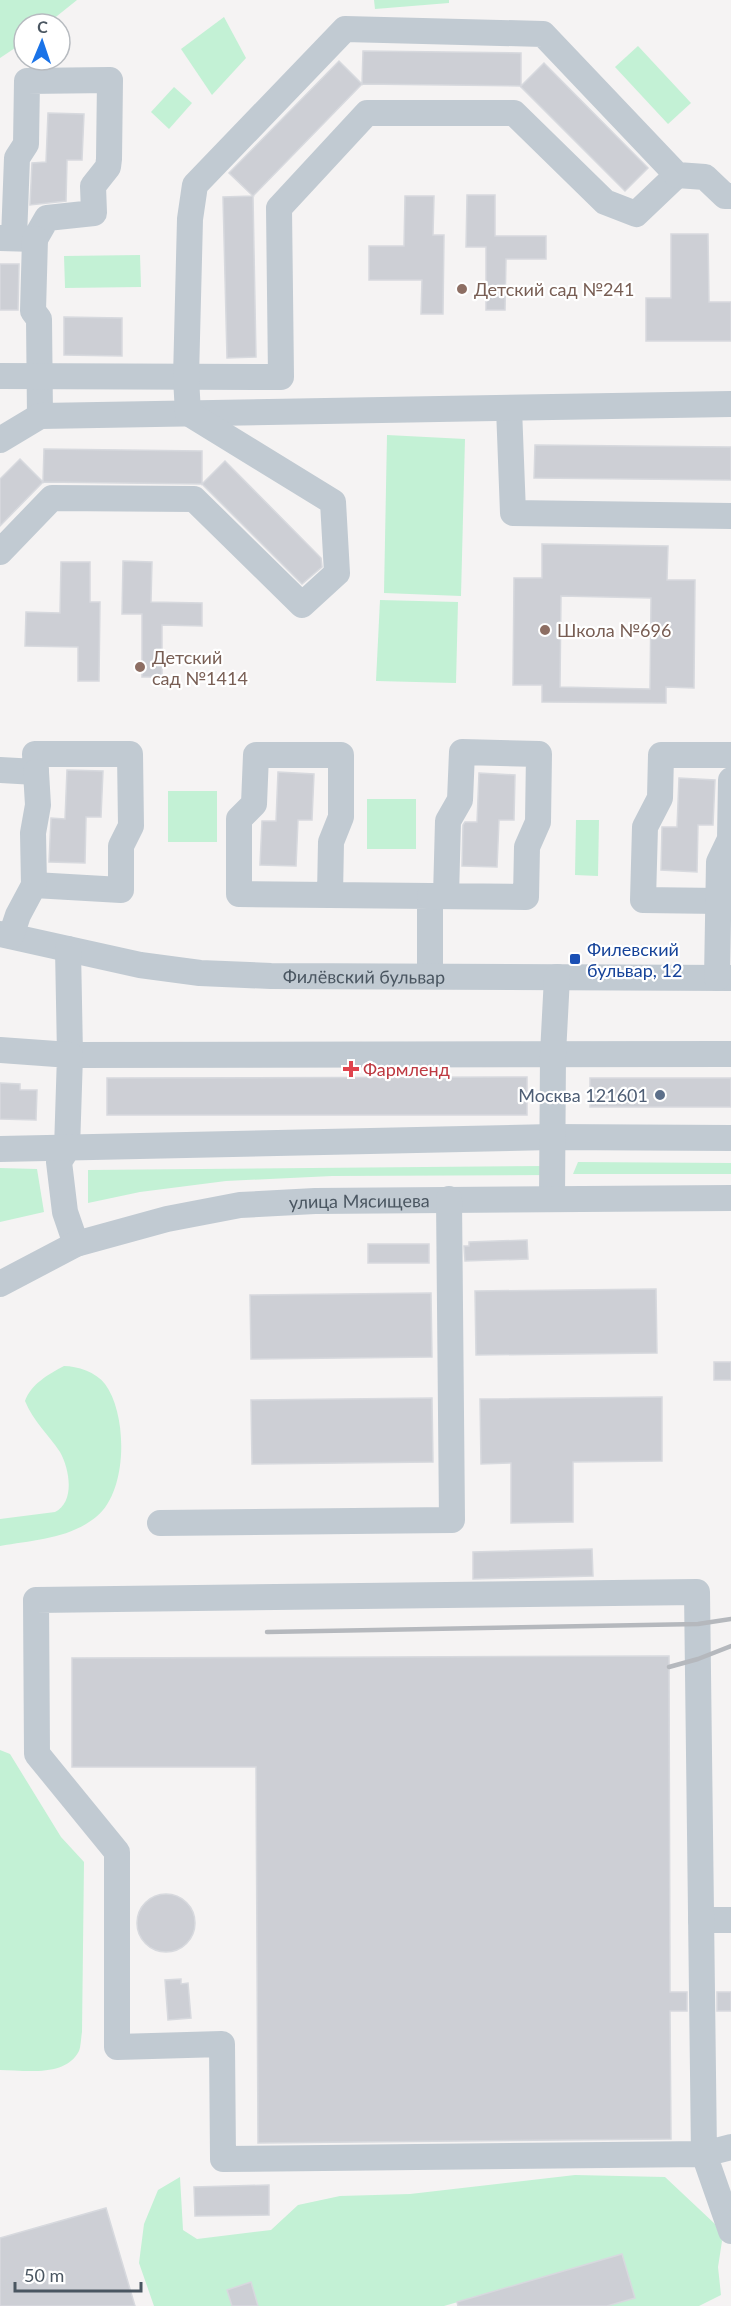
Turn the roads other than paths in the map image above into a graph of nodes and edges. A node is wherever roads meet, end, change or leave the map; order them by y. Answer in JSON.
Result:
{"nodes":[{"id":1,"x":677,"y":175,"type":"junction"},
{"id":2,"x":731,"y":196,"type":"edge"},
{"id":3,"x":16,"y":238,"type":"edge"},
{"id":4,"x":0,"y":376,"type":"edge"},
{"id":5,"x":39,"y":376,"type":"junction"},
{"id":6,"x":186,"y":378,"type":"junction"},
{"id":7,"x":731,"y":404,"type":"edge"},
{"id":8,"x":509,"y":408,"type":"junction"},
{"id":9,"x":188,"y":413,"type":"junction"},
{"id":10,"x":40,"y":416,"type":"junction"},
{"id":11,"x":0,"y":440,"type":"edge"},
{"id":12,"x":731,"y":516,"type":"edge"},
{"id":13,"x":0,"y":552,"type":"edge"},
{"id":14,"x":731,"y":755,"type":"edge"},
{"id":15,"x":0,"y":770,"type":"edge"},
{"id":16,"x":36,"y":772,"type":"junction"},
{"id":17,"x":731,"y":780,"type":"edge"},
{"id":18,"x":34,"y":885,"type":"junction"},
{"id":19,"x":330,"y":895,"type":"junction"},
{"id":20,"x":438,"y":896,"type":"junction"},
{"id":21,"x":719,"y":901,"type":"junction"},
{"id":22,"x":6,"y":935,"type":"edge"},
{"id":23,"x":69,"y":949,"type":"junction"},
{"id":24,"x":430,"y":976,"type":"junction"},
{"id":25,"x":557,"y":977,"type":"junction"},
{"id":26,"x":724,"y":978,"type":"edge"},
{"id":27,"x":0,"y":1050,"type":"edge"},
{"id":28,"x":553,"y":1053,"type":"junction"},
{"id":29,"x":731,"y":1054,"type":"edge"},
{"id":30,"x":70,"y":1055,"type":"junction"},
{"id":31,"x":552,"y":1137,"type":"junction"},
{"id":32,"x":731,"y":1138,"type":"edge"},
{"id":33,"x":0,"y":1149,"type":"edge"},
{"id":34,"x":67,"y":1149,"type":"junction"},
{"id":35,"x":552,"y":1198,"type":"junction"},
{"id":36,"x":731,"y":1198,"type":"edge"},
{"id":37,"x":449,"y":1199,"type":"junction"},
{"id":38,"x":76,"y":1244,"type":"junction"},
{"id":39,"x":0,"y":1284,"type":"edge"},
{"id":40,"x":160,"y":1523,"type":"dead end"},
{"id":41,"x":701,"y":1920,"type":"junction"},
{"id":42,"x":731,"y":1920,"type":"edge"},
{"id":43,"x":731,"y":2147,"type":"edge"},
{"id":44,"x":704,"y":2154,"type":"junction"},
{"id":45,"x":731,"y":2231,"type":"edge"}],
"edges":[{"from":1,"to":2,"type":"street"},
{"from":1,"to":6,"type":"street"},
{"from":1,"to":6,"type":"street"},
{"from":3,"to":3,"type":"street"},
{"from":3,"to":5,"type":"street"},
{"from":4,"to":5,"type":"street"},
{"from":5,"to":6,"type":"street"},
{"from":5,"to":10,"type":"street"},
{"from":6,"to":9,"type":"street"},
{"from":7,"to":8,"type":"street"},
{"from":8,"to":9,"type":"street"},
{"from":8,"to":12,"type":"street"},
{"from":9,"to":10,"type":"street"},
{"from":9,"to":13,"type":"street"},
{"from":10,"to":11,"type":"street"},
{"from":14,"to":21,"type":"street"},
{"from":15,"to":16,"type":"street"},
{"from":16,"to":18,"type":"street"},
{"from":16,"to":18,"type":"street"},
{"from":17,"to":21,"type":"street"},
{"from":18,"to":22,"type":"street"},
{"from":19,"to":19,"type":"street"},
{"from":19,"to":20,"type":"street"},
{"from":20,"to":20,"type":"street"},
{"from":20,"to":24,"type":"street"},
{"from":21,"to":26,"type":"street"},
{"from":22,"to":23,"type":"street","name":"Филёвский бульвар"},
{"from":23,"to":24,"type":"street","name":"Филёвский бульвар"},
{"from":23,"to":30,"type":"street"},
{"from":24,"to":25,"type":"street","name":"Филёвский бульвар"},
{"from":25,"to":26,"type":"street","name":"Филёвский бульвар"},
{"from":25,"to":28,"type":"street"},
{"from":27,"to":30,"type":"street"},
{"from":28,"to":29,"type":"street"},
{"from":28,"to":30,"type":"street"},
{"from":28,"to":31,"type":"street"},
{"from":30,"to":34,"type":"street"},
{"from":31,"to":32,"type":"street"},
{"from":31,"to":34,"type":"street"},
{"from":31,"to":35,"type":"street"},
{"from":33,"to":34,"type":"street"},
{"from":34,"to":38,"type":"street"},
{"from":35,"to":36,"type":"street","name":"улица Мясищева"},
{"from":35,"to":37,"type":"street","name":"улица Мясищева"},
{"from":37,"to":38,"type":"street","name":"улица Мясищева"},
{"from":37,"to":40,"type":"street"},
{"from":38,"to":39,"type":"street","name":"улица Мясищева"},
{"from":41,"to":42,"type":"street"},
{"from":41,"to":44,"type":"street"},
{"from":41,"to":44,"type":"street"},
{"from":43,"to":44,"type":"street"},
{"from":44,"to":45,"type":"street"}]}
